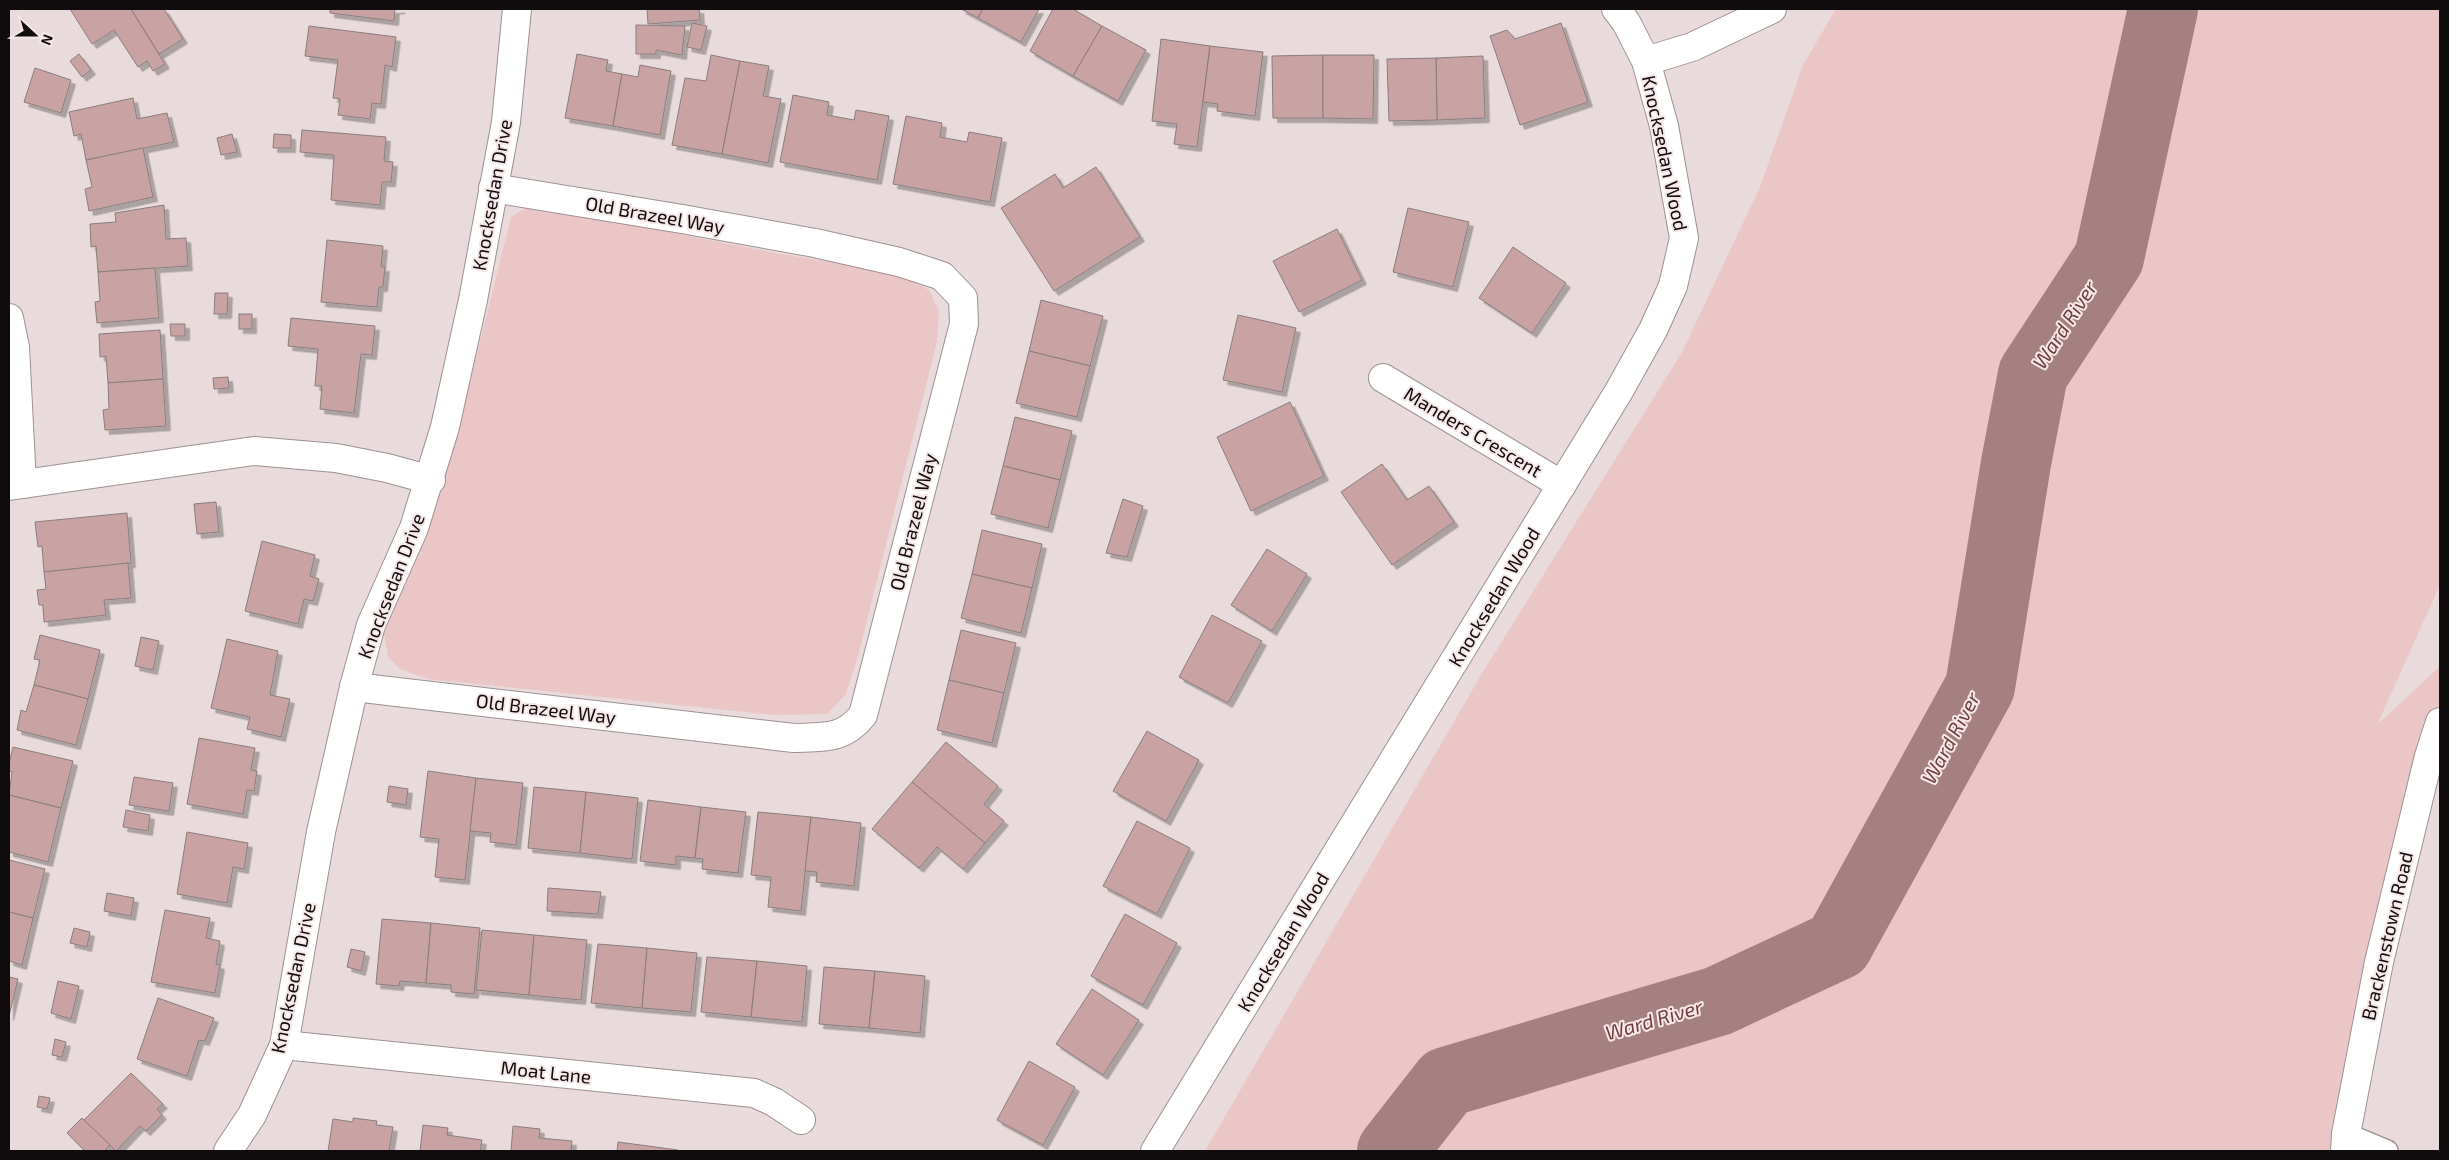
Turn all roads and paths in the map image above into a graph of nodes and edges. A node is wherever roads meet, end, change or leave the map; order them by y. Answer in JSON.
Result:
{"nodes":[{"id":1,"x":517,"y":9,"type":"edge"},
{"id":2,"x":1616,"y":9,"type":"edge"},
{"id":3,"x":1772,"y":9,"type":"edge"},
{"id":4,"x":1646,"y":61,"type":"junction"},
{"id":5,"x":493,"y":188,"type":"junction"},
{"id":6,"x":9,"y":318,"type":"edge"},
{"id":7,"x":1383,"y":378,"type":"dead end"},
{"id":8,"x":430,"y":480,"type":"junction"},
{"id":9,"x":16,"y":485,"type":"edge"},
{"id":10,"x":1562,"y":485,"type":"junction"},
{"id":11,"x":354,"y":688,"type":"junction"},
{"id":12,"x":2440,"y":722,"type":"edge"},
{"id":13,"x":284,"y":1045,"type":"junction"},
{"id":14,"x":800,"y":1120,"type":"dead end"},
{"id":15,"x":2346,"y":1143,"type":"edge"},
{"id":16,"x":228,"y":1151,"type":"edge"},
{"id":17,"x":1155,"y":1151,"type":"edge"},
{"id":18,"x":2387,"y":1151,"type":"edge"}],
"edges":[{"from":1,"to":5,"type":"street","name":"Knocksedan Drive"},
{"from":2,"to":4,"type":"street","name":"Knocksedan Wood"},
{"from":3,"to":4,"type":"street"},
{"from":4,"to":10,"type":"street","name":"Knocksedan Wood"},
{"from":5,"to":8,"type":"street","name":"Knocksedan Drive"},
{"from":5,"to":11,"type":"street","name":"Old Brazeel Way"},
{"from":6,"to":9,"type":"street"},
{"from":7,"to":10,"type":"street","name":"Manders Crescent"},
{"from":8,"to":9,"type":"street"},
{"from":8,"to":11,"type":"street","name":"Knocksedan Drive"},
{"from":10,"to":17,"type":"street","name":"Knocksedan Wood"},
{"from":11,"to":13,"type":"street","name":"Knocksedan Drive"},
{"from":12,"to":15,"type":"street","name":"Brackenstown Road"},
{"from":13,"to":14,"type":"street","name":"Moat Lane"},
{"from":13,"to":16,"type":"street","name":"Knocksedan Drive"},
{"from":15,"to":18,"type":"lane"}]}
